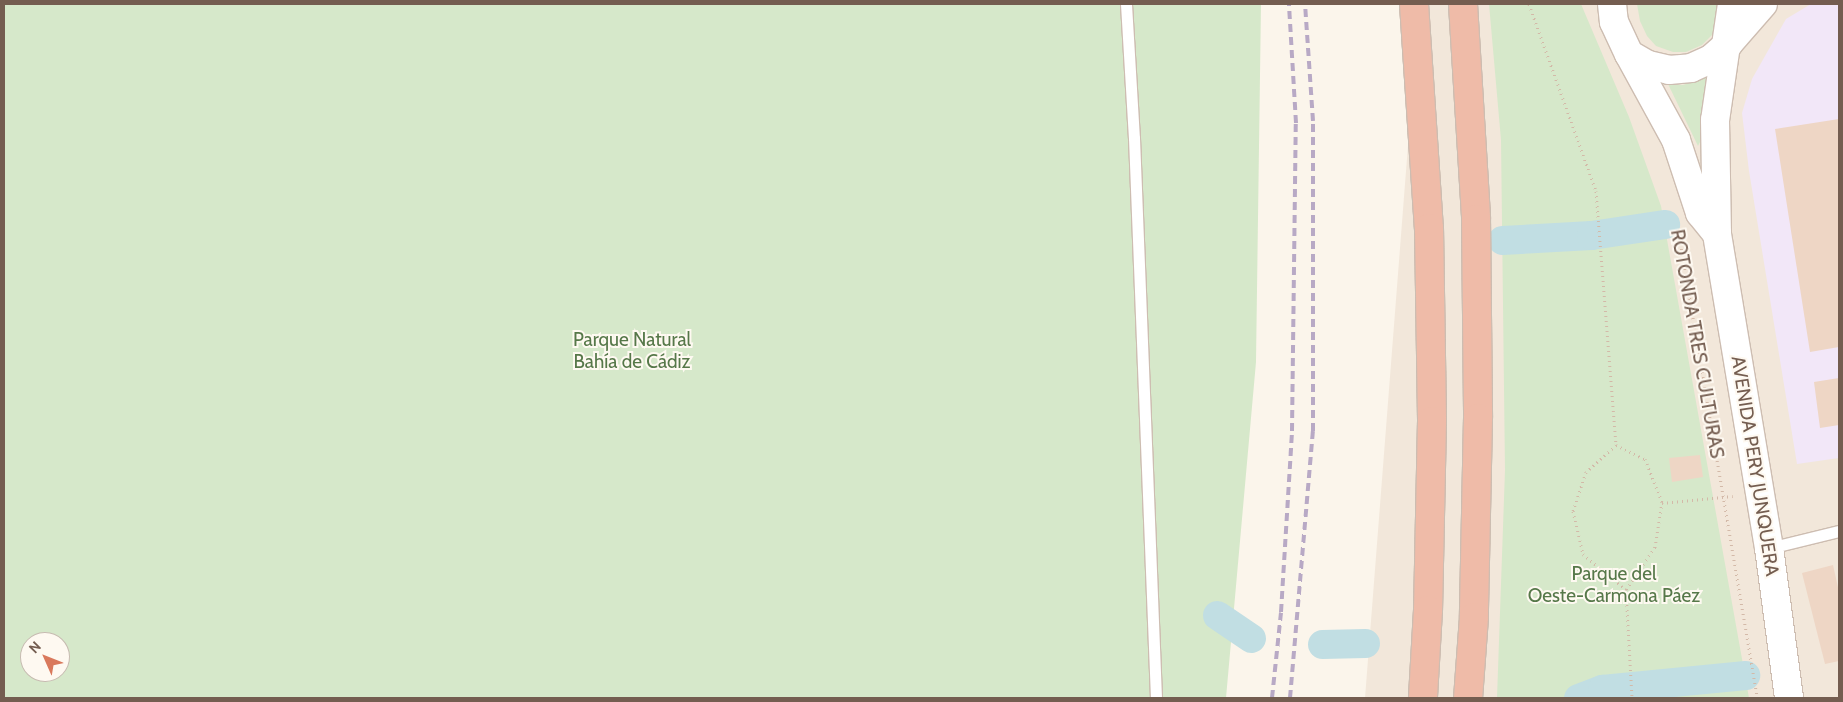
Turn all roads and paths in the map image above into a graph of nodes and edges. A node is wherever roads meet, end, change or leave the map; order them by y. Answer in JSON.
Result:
{"nodes":[{"id":1,"x":1126,"y":4,"type":"edge"},
{"id":2,"x":1414,"y":4,"type":"edge"},
{"id":3,"x":1463,"y":4,"type":"edge"},
{"id":4,"x":1529,"y":4,"type":"edge"},
{"id":5,"x":1612,"y":4,"type":"edge"},
{"id":6,"x":1732,"y":4,"type":"edge"},
{"id":7,"x":1763,"y":4,"type":"edge"},
{"id":8,"x":1728,"y":44,"type":"junction"},
{"id":9,"x":1629,"y":54,"type":"junction"},
{"id":10,"x":1676,"y":221,"type":"dead end"},
{"id":11,"x":1718,"y":234,"type":"junction"},
{"id":12,"x":1616,"y":445,"type":"junction"},
{"id":13,"x":1760,"y":492,"type":"junction"},
{"id":14,"x":1723,"y":497,"type":"junction"},
{"id":15,"x":1662,"y":503,"type":"junction"},
{"id":16,"x":1839,"y":531,"type":"edge"},
{"id":17,"x":1768,"y":548,"type":"junction"},
{"id":18,"x":1626,"y":590,"type":"junction"},
{"id":19,"x":1156,"y":698,"type":"edge"},
{"id":20,"x":1423,"y":698,"type":"edge"},
{"id":21,"x":1468,"y":698,"type":"edge"},
{"id":22,"x":1632,"y":698,"type":"edge"},
{"id":23,"x":1757,"y":698,"type":"edge"},
{"id":24,"x":1790,"y":698,"type":"edge"}],
"edges":[{"from":1,"to":19,"type":"lane"},
{"from":2,"to":20,"type":"highway"},
{"from":3,"to":21,"type":"highway"},
{"from":4,"to":12,"type":"path"},
{"from":5,"to":9,"type":"street"},
{"from":6,"to":8,"type":"street"},
{"from":7,"to":8,"type":"street"},
{"from":8,"to":9,"type":"street"},
{"from":8,"to":11,"type":"street","name":"AVENIDA PERY JUNQUERA"},
{"from":9,"to":11,"type":"street"},
{"from":10,"to":14,"type":"path","name":"ROTONDA TRES CULTURAS"},
{"from":11,"to":13,"type":"street","name":"AVENIDA PERY JUNQUERA"},
{"from":12,"to":15,"type":"path"},
{"from":12,"to":18,"type":"path"},
{"from":13,"to":14,"type":"path"},
{"from":13,"to":17,"type":"street","name":"AVENIDA PERY JUNQUERA"},
{"from":14,"to":15,"type":"path"},
{"from":14,"to":23,"type":"path","name":"ROTONDA TRES CULTURAS"},
{"from":15,"to":18,"type":"path"},
{"from":16,"to":17,"type":"lane"},
{"from":17,"to":24,"type":"street","name":"AVENIDA PERY JUNQUERA"},
{"from":18,"to":22,"type":"path"}]}
